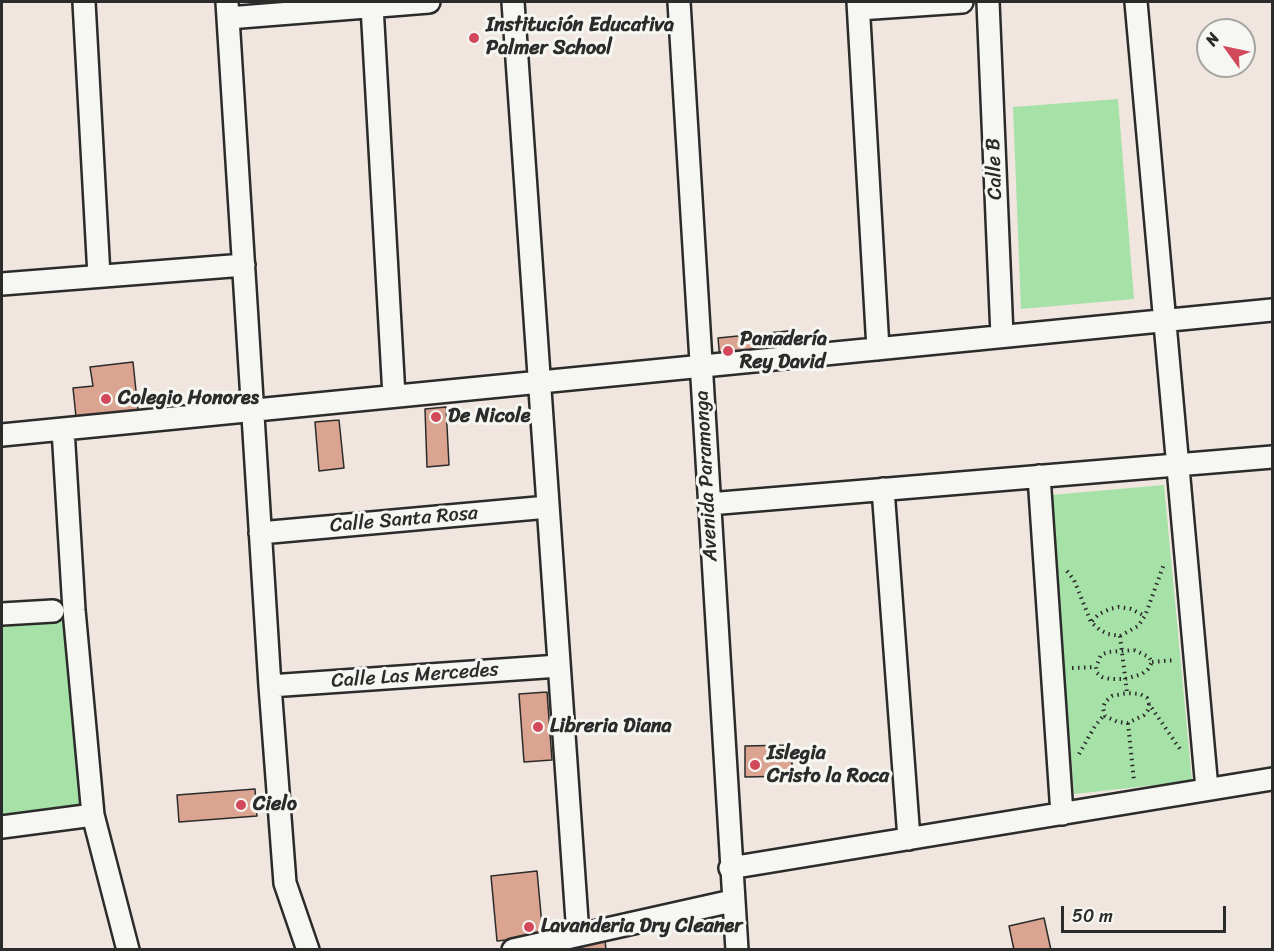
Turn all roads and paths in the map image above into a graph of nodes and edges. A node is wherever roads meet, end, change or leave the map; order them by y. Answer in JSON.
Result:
{"nodes":[{"id":1,"x":84,"y":2,"type":"edge"},
{"id":2,"x":429,"y":2,"type":"edge"},
{"id":3,"x":513,"y":2,"type":"edge"},
{"id":4,"x":679,"y":2,"type":"edge"},
{"id":5,"x":963,"y":2,"type":"edge"},
{"id":6,"x":988,"y":2,"type":"edge"},
{"id":7,"x":1136,"y":2,"type":"edge"},
{"id":8,"x":859,"y":5,"type":"edge"},
{"id":9,"x":372,"y":6,"type":"junction"},
{"id":10,"x":227,"y":10,"type":"edge"},
{"id":11,"x":244,"y":265,"type":"junction"},
{"id":12,"x":99,"y":276,"type":"junction"},
{"id":13,"x":2,"y":284,"type":"edge"},
{"id":14,"x":1272,"y":310,"type":"edge"},
{"id":15,"x":1165,"y":320,"type":"junction"},
{"id":16,"x":1002,"y":336,"type":"junction"},
{"id":17,"x":878,"y":349,"type":"junction"},
{"id":18,"x":701,"y":366,"type":"junction"},
{"id":19,"x":539,"y":382,"type":"junction"},
{"id":20,"x":394,"y":396,"type":"junction"},
{"id":21,"x":253,"y":410,"type":"junction"},
{"id":22,"x":63,"y":429,"type":"junction"},
{"id":23,"x":2,"y":435,"type":"edge"},
{"id":24,"x":1272,"y":457,"type":"edge"},
{"id":25,"x":1178,"y":465,"type":"junction"},
{"id":26,"x":1039,"y":477,"type":"junction"},
{"id":27,"x":883,"y":489,"type":"junction"},
{"id":28,"x":709,"y":504,"type":"junction"},
{"id":29,"x":548,"y":507,"type":"junction"},
{"id":30,"x":260,"y":533,"type":"junction"},
{"id":31,"x":1066,"y":570,"type":"dead end"},
{"id":32,"x":1170,"y":571,"type":"dead end"},
{"id":33,"x":53,"y":611,"type":"dead end"},
{"id":34,"x":2,"y":614,"type":"edge"},
{"id":35,"x":1145,"y":616,"type":"junction"},
{"id":36,"x":1091,"y":622,"type":"junction"},
{"id":37,"x":1120,"y":636,"type":"junction"},
{"id":38,"x":1121,"y":650,"type":"junction"},
{"id":39,"x":1178,"y":660,"type":"dead end"},
{"id":40,"x":1152,"y":662,"type":"junction"},
{"id":41,"x":559,"y":666,"type":"junction"},
{"id":42,"x":1096,"y":667,"type":"junction"},
{"id":43,"x":1067,"y":669,"type":"dead end"},
{"id":44,"x":1125,"y":679,"type":"junction"},
{"id":45,"x":270,"y":686,"type":"junction"},
{"id":46,"x":1126,"y":693,"type":"junction"},
{"id":47,"x":1149,"y":704,"type":"junction"},
{"id":48,"x":1105,"y":715,"type":"junction"},
{"id":49,"x":1128,"y":723,"type":"junction"},
{"id":50,"x":1186,"y":749,"type":"dead end"},
{"id":51,"x":1074,"y":763,"type":"dead end"},
{"id":52,"x":1272,"y":778,"type":"edge"},
{"id":53,"x":1135,"y":784,"type":"dead end"},
{"id":54,"x":1207,"y":789,"type":"junction"},
{"id":55,"x":1062,"y":813,"type":"junction"},
{"id":56,"x":93,"y":815,"type":"junction"},
{"id":57,"x":2,"y":827,"type":"edge"},
{"id":58,"x":909,"y":839,"type":"junction"},
{"id":59,"x":730,"y":868,"type":"junction"},
{"id":60,"x":732,"y":901,"type":"junction"},
{"id":61,"x":578,"y":936,"type":"junction"},
{"id":62,"x":128,"y":950,"type":"edge"},
{"id":63,"x":308,"y":950,"type":"edge"},
{"id":64,"x":513,"y":950,"type":"edge"},
{"id":65,"x":737,"y":950,"type":"edge"}],
"edges":[{"from":1,"to":12,"type":"street"},
{"from":2,"to":9,"type":"street"},
{"from":3,"to":19,"type":"street"},
{"from":4,"to":18,"type":"street","name":"Avenida Paramonga"},
{"from":5,"to":8,"type":"street"},
{"from":6,"to":16,"type":"street","name":"Calle B"},
{"from":7,"to":15,"type":"street"},
{"from":8,"to":17,"type":"street"},
{"from":9,"to":10,"type":"street"},
{"from":9,"to":20,"type":"street"},
{"from":10,"to":11,"type":"street"},
{"from":11,"to":12,"type":"street"},
{"from":11,"to":21,"type":"street"},
{"from":12,"to":13,"type":"street"},
{"from":14,"to":15,"type":"street"},
{"from":15,"to":16,"type":"street"},
{"from":15,"to":25,"type":"street"},
{"from":16,"to":17,"type":"street"},
{"from":17,"to":18,"type":"street"},
{"from":18,"to":19,"type":"street"},
{"from":18,"to":28,"type":"street","name":"Avenida Paramonga"},
{"from":19,"to":20,"type":"street"},
{"from":19,"to":29,"type":"street"},
{"from":20,"to":21,"type":"street"},
{"from":21,"to":22,"type":"street"},
{"from":21,"to":30,"type":"street"},
{"from":22,"to":23,"type":"street"},
{"from":22,"to":56,"type":"street"},
{"from":24,"to":25,"type":"street"},
{"from":25,"to":26,"type":"street"},
{"from":25,"to":54,"type":"street"},
{"from":26,"to":27,"type":"street"},
{"from":26,"to":55,"type":"street"},
{"from":27,"to":28,"type":"street"},
{"from":27,"to":58,"type":"street"},
{"from":28,"to":59,"type":"street","name":"Avenida Paramonga"},
{"from":29,"to":30,"type":"street","name":"Calle Santa Rosa"},
{"from":29,"to":41,"type":"street"},
{"from":30,"to":45,"type":"street"},
{"from":31,"to":36,"type":"path"},
{"from":32,"to":35,"type":"path"},
{"from":33,"to":34,"type":"street"},
{"from":35,"to":36,"type":"path"},
{"from":35,"to":37,"type":"path"},
{"from":36,"to":37,"type":"path"},
{"from":37,"to":38,"type":"path"},
{"from":38,"to":40,"type":"path"},
{"from":38,"to":42,"type":"path"},
{"from":38,"to":44,"type":"path"},
{"from":39,"to":40,"type":"path"},
{"from":40,"to":44,"type":"path"},
{"from":41,"to":45,"type":"street","name":"Calle Las Mercedes"},
{"from":41,"to":61,"type":"street"},
{"from":42,"to":43,"type":"path"},
{"from":42,"to":44,"type":"path"},
{"from":44,"to":46,"type":"path"},
{"from":45,"to":63,"type":"street"},
{"from":46,"to":47,"type":"path"},
{"from":46,"to":48,"type":"path"},
{"from":47,"to":49,"type":"path"},
{"from":47,"to":50,"type":"path"},
{"from":48,"to":49,"type":"path"},
{"from":48,"to":51,"type":"path"},
{"from":49,"to":53,"type":"path"},
{"from":52,"to":54,"type":"street"},
{"from":54,"to":55,"type":"street"},
{"from":55,"to":58,"type":"street"},
{"from":56,"to":57,"type":"street"},
{"from":56,"to":62,"type":"street"},
{"from":58,"to":59,"type":"street"},
{"from":59,"to":60,"type":"street","name":"Avenida Paramonga"},
{"from":60,"to":61,"type":"street"},
{"from":60,"to":65,"type":"street","name":"Avenida Paramonga"},
{"from":61,"to":64,"type":"street"}]}
